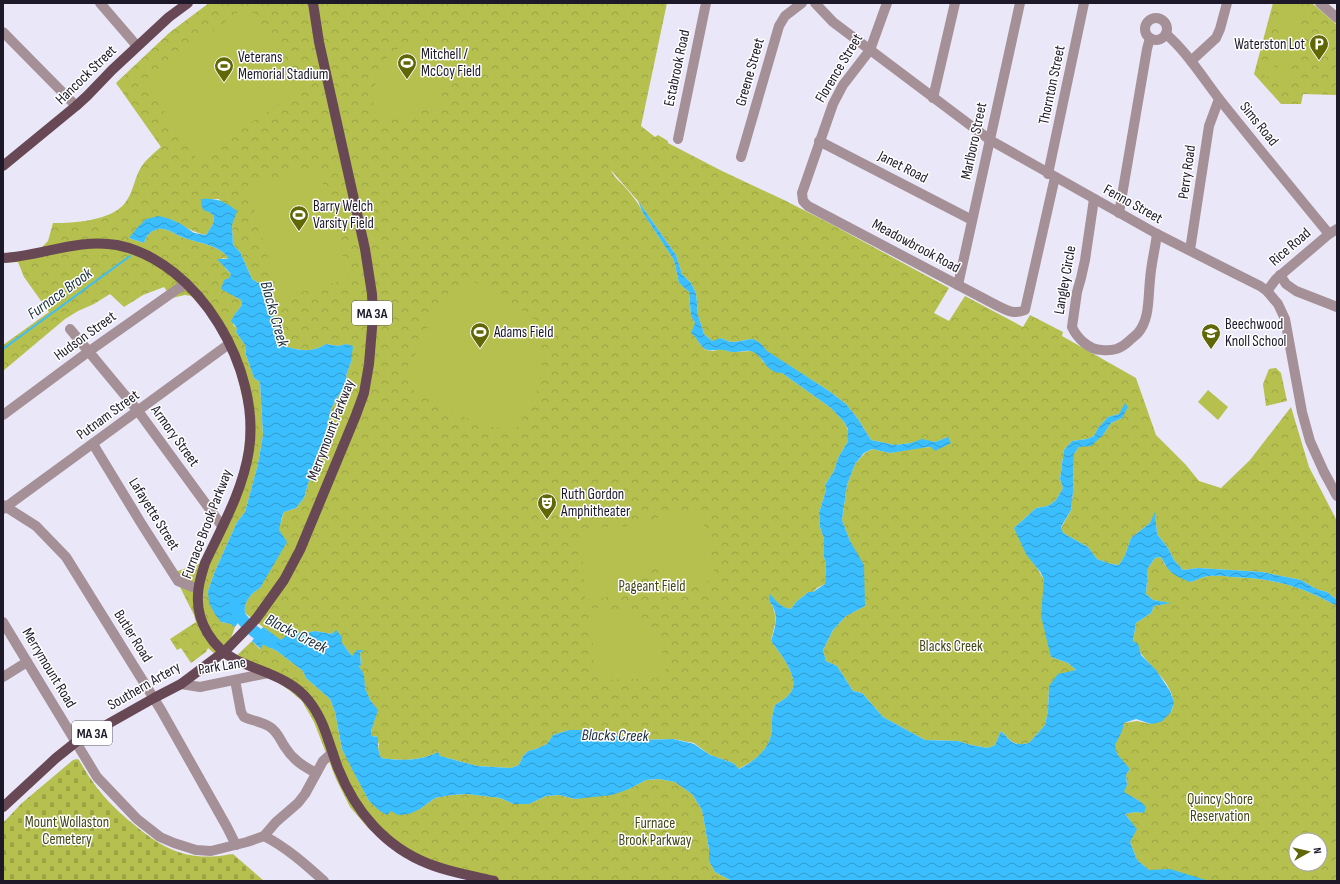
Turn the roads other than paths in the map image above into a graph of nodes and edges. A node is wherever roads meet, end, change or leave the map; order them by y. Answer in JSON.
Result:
{"nodes":[{"id":1,"x":100,"y":3,"type":"edge"},
{"id":2,"x":188,"y":3,"type":"edge"},
{"id":3,"x":313,"y":3,"type":"edge"},
{"id":4,"x":706,"y":3,"type":"edge"},
{"id":5,"x":802,"y":3,"type":"edge"},
{"id":6,"x":815,"y":3,"type":"edge"},
{"id":7,"x":887,"y":3,"type":"edge"},
{"id":8,"x":954,"y":3,"type":"edge"},
{"id":9,"x":1020,"y":3,"type":"edge"},
{"id":10,"x":1084,"y":3,"type":"edge"},
{"id":11,"x":1228,"y":3,"type":"edge"},
{"id":12,"x":1320,"y":3,"type":"edge"},
{"id":13,"x":1337,"y":18,"type":"edge"},
{"id":14,"x":3,"y":32,"type":"edge"},
{"id":15,"x":1166,"y":34,"type":"junction"},
{"id":16,"x":1150,"y":38,"type":"junction"},
{"id":17,"x":137,"y":46,"type":"junction"},
{"id":18,"x":870,"y":50,"type":"junction"},
{"id":19,"x":1190,"y":61,"type":"junction"},
{"id":20,"x":933,"y":98,"type":"junction"},
{"id":21,"x":1219,"y":99,"type":"junction"},
{"id":22,"x":76,"y":106,"type":"junction"},
{"id":23,"x":678,"y":139,"type":"dead end"},
{"id":24,"x":990,"y":140,"type":"junction"},
{"id":25,"x":819,"y":141,"type":"junction"},
{"id":26,"x":741,"y":157,"type":"dead end"},
{"id":27,"x":3,"y":166,"type":"edge"},
{"id":28,"x":1051,"y":176,"type":"junction"},
{"id":29,"x":802,"y":193,"type":"joint"},
{"id":30,"x":1094,"y":199,"type":"junction"},
{"id":31,"x":1119,"y":213,"type":"junction"},
{"id":32,"x":972,"y":220,"type":"junction"},
{"id":33,"x":1333,"y":231,"type":"edge"},
{"id":34,"x":1157,"y":234,"type":"junction"},
{"id":35,"x":1190,"y":250,"type":"junction"},
{"id":36,"x":3,"y":258,"type":"edge"},
{"id":37,"x":1280,"y":275,"type":"junction"},
{"id":38,"x":186,"y":283,"type":"junction"},
{"id":39,"x":958,"y":285,"type":"junction"},
{"id":40,"x":1267,"y":291,"type":"junction"},
{"id":41,"x":1337,"y":307,"type":"edge"},
{"id":42,"x":1025,"y":310,"type":"joint"},
{"id":43,"x":70,"y":329,"type":"dead end"},
{"id":44,"x":229,"y":344,"type":"junction"},
{"id":45,"x":88,"y":352,"type":"junction"},
{"id":46,"x":138,"y":411,"type":"junction"},
{"id":47,"x":3,"y":415,"type":"edge"},
{"id":48,"x":93,"y":444,"type":"junction"},
{"id":49,"x":1337,"y":496,"type":"edge"},
{"id":50,"x":4,"y":507,"type":"edge"},
{"id":51,"x":222,"y":526,"type":"junction"},
{"id":52,"x":198,"y":589,"type":"junction"},
{"id":53,"x":3,"y":622,"type":"edge"},
{"id":54,"x":225,"y":651,"type":"junction"},
{"id":55,"x":27,"y":662,"type":"junction"},
{"id":56,"x":268,"y":673,"type":"junction"},
{"id":57,"x":3,"y":677,"type":"edge"},
{"id":58,"x":235,"y":680,"type":"junction"},
{"id":59,"x":180,"y":684,"type":"junction"},
{"id":60,"x":154,"y":698,"type":"junction"},
{"id":61,"x":76,"y":742,"type":"junction"},
{"id":62,"x":332,"y":753,"type":"junction"},
{"id":63,"x":316,"y":773,"type":"junction"},
{"id":64,"x":3,"y":807,"type":"edge"},
{"id":65,"x":264,"y":836,"type":"junction"},
{"id":66,"x":236,"y":845,"type":"junction"},
{"id":67,"x":324,"y":881,"type":"edge"},
{"id":68,"x":494,"y":881,"type":"edge"}],
"edges":[{"from":1,"to":17,"type":"street"},
{"from":2,"to":17,"type":"main road","name":"Hancock Street"},
{"from":3,"to":54,"type":"main road","name":"Merrymount Parkway","number":"MA 3A"},
{"from":4,"to":23,"type":"street","name":"Estabrook Road"},
{"from":5,"to":26,"type":"street","name":"Greene Street"},
{"from":6,"to":18,"type":"street","name":"Fenno Street"},
{"from":7,"to":18,"type":"street","name":"Florence Street"},
{"from":8,"to":20,"type":"street"},
{"from":9,"to":24,"type":"street","name":"Marlboro Street"},
{"from":10,"to":28,"type":"street","name":"Thornton Street"},
{"from":11,"to":19,"type":"street"},
{"from":12,"to":13,"type":"street"},
{"from":14,"to":22,"type":"street"},
{"from":15,"to":16,"type":"street"},
{"from":15,"to":16,"type":"street","name":"Sims Road"},
{"from":15,"to":19,"type":"street","name":"Sims Road"},
{"from":16,"to":31,"type":"street","name":"Sims Road"},
{"from":17,"to":22,"type":"main road","name":"Hancock Street"},
{"from":18,"to":20,"type":"street","name":"Fenno Street"},
{"from":18,"to":25,"type":"street","name":"Florence Street"},
{"from":19,"to":21,"type":"street","name":"Sims Road"},
{"from":20,"to":24,"type":"street","name":"Fenno Street"},
{"from":21,"to":33,"type":"street","name":"Sims Road"},
{"from":21,"to":35,"type":"street","name":"Perry Road"},
{"from":22,"to":27,"type":"main road","name":"Hancock Street"},
{"from":24,"to":28,"type":"street","name":"Fenno Street"},
{"from":24,"to":32,"type":"street","name":"Marlboro Street"},
{"from":25,"to":29,"type":"street","name":"Florence Street"},
{"from":25,"to":32,"type":"street","name":"Janet Road"},
{"from":28,"to":30,"type":"street","name":"Fenno Street"},
{"from":28,"to":42,"type":"street","name":"Thornton Street"},
{"from":29,"to":39,"type":"street","name":"Meadowbrook Road"},
{"from":30,"to":31,"type":"street","name":"Fenno Street"},
{"from":30,"to":34,"type":"street","name":"Langley Circle"},
{"from":31,"to":34,"type":"street","name":"Fenno Street"},
{"from":32,"to":39,"type":"street","name":"Marlboro Street"},
{"from":33,"to":37,"type":"street","name":"Rice Road"},
{"from":34,"to":35,"type":"street","name":"Fenno Street"},
{"from":35,"to":40,"type":"street","name":"Fenno Street"},
{"from":36,"to":38,"type":"main road","name":"Furnace Brook Parkway"},
{"from":37,"to":40,"type":"street","name":"Rice Road"},
{"from":37,"to":41,"type":"street"},
{"from":38,"to":44,"type":"main road","name":"Furnace Brook Parkway"},
{"from":38,"to":45,"type":"street","name":"Hudson Street"},
{"from":39,"to":42,"type":"street","name":"Meadowbrook Road"},
{"from":40,"to":49,"type":"street","name":"Fenno Street"},
{"from":43,"to":45,"type":"street","name":"Armory Street"},
{"from":44,"to":46,"type":"street","name":"Putnam Street"},
{"from":44,"to":51,"type":"main road","name":"Furnace Brook Parkway"},
{"from":45,"to":46,"type":"street","name":"Armory Street"},
{"from":45,"to":47,"type":"street","name":"Hudson Street"},
{"from":46,"to":48,"type":"street","name":"Putnam Street"},
{"from":46,"to":51,"type":"street","name":"Armory Street"},
{"from":48,"to":50,"type":"street","name":"Putnam Street"},
{"from":48,"to":52,"type":"street","name":"Lafayette Street"},
{"from":50,"to":60,"type":"street","name":"Butler Road"},
{"from":51,"to":52,"type":"main road","name":"Furnace Brook Parkway"},
{"from":52,"to":54,"type":"main road","name":"Furnace Brook Parkway"},
{"from":53,"to":55,"type":"street","name":"Merrymount Road"},
{"from":54,"to":56,"type":"main road","name":"Furnace Brook Parkway"},
{"from":54,"to":59,"type":"main road","name":"Southern Artery","number":"MA 3A"},
{"from":55,"to":57,"type":"street"},
{"from":55,"to":61,"type":"street","name":"Merrymount Road"},
{"from":56,"to":58,"type":"street","name":"Park Lane"},
{"from":56,"to":62,"type":"main road","name":"Furnace Brook Parkway"},
{"from":58,"to":59,"type":"street","name":"Park Lane"},
{"from":58,"to":63,"type":"street"},
{"from":59,"to":60,"type":"main road","name":"Southern Artery","number":"MA 3A"},
{"from":60,"to":61,"type":"main road","name":"Southern Artery","number":"MA 3A"},
{"from":60,"to":66,"type":"street","name":"Butler Road"},
{"from":61,"to":64,"type":"main road","name":"Southern Artery","number":"MA 3A"},
{"from":61,"to":66,"type":"street","name":"Merrymount Road"},
{"from":62,"to":63,"type":"street","name":"Merrymount Road"},
{"from":62,"to":68,"type":"main road","name":"Furnace Brook Parkway"},
{"from":63,"to":65,"type":"street","name":"Merrymount Road"},
{"from":65,"to":66,"type":"street","name":"Merrymount Road"},
{"from":65,"to":67,"type":"street"}]}
